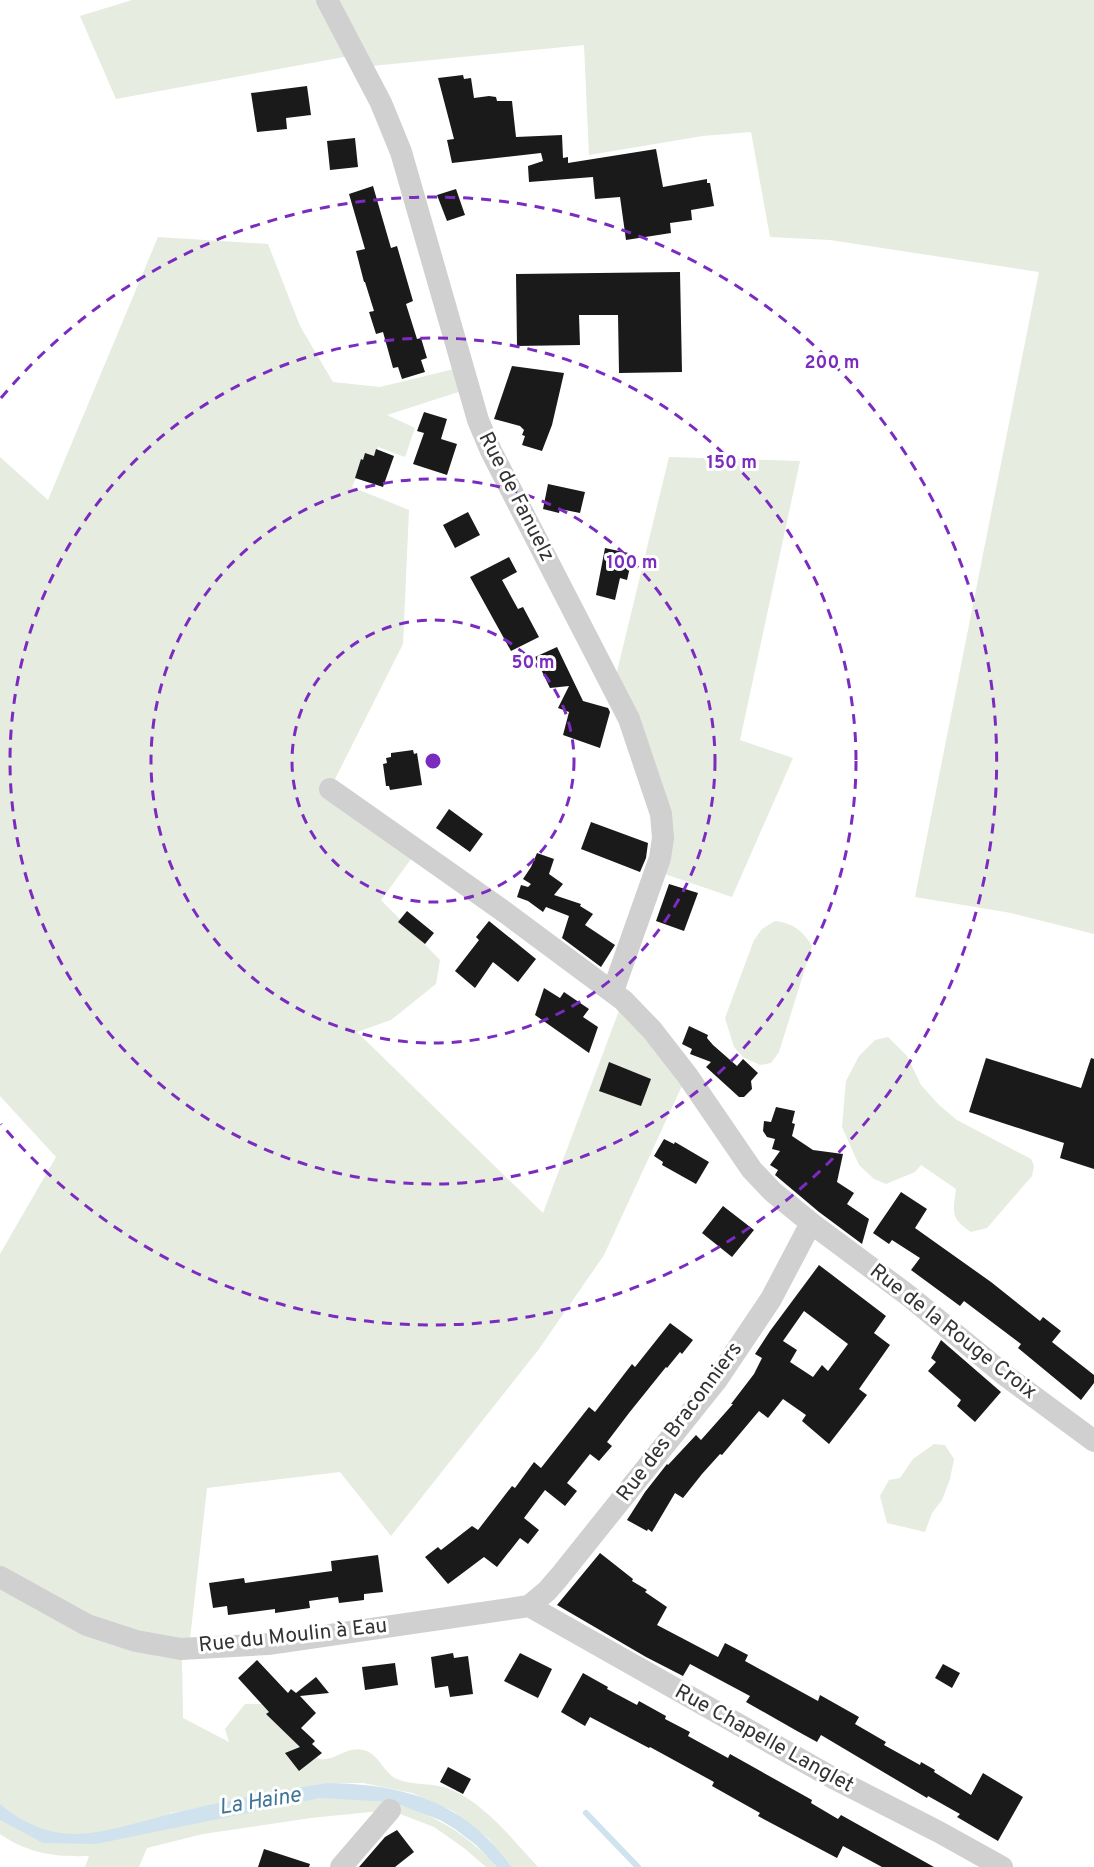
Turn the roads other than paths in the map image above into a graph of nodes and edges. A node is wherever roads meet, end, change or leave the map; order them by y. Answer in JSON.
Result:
{"nodes":[{"id":1,"x":327,"y":0,"type":"edge"},
{"id":2,"x":330,"y":789,"type":"dead end"},
{"id":3,"x":613,"y":991,"type":"junction"},
{"id":4,"x":811,"y":1223,"type":"junction"},
{"id":5,"x":1094,"y":1441,"type":"edge"},
{"id":6,"x":0,"y":1577,"type":"edge"},
{"id":7,"x":529,"y":1606,"type":"junction"},
{"id":8,"x":390,"y":1810,"type":"dead end"},
{"id":9,"x":341,"y":1867,"type":"edge"},
{"id":10,"x":1002,"y":1867,"type":"edge"}],
"edges":[{"from":1,"to":3,"type":"street","name":"Rue de Fanuelz"},
{"from":2,"to":3,"type":"street","name":"Rue de la Rouge Croix"},
{"from":3,"to":4,"type":"street","name":"Rue de la Rouge Croix"},
{"from":4,"to":5,"type":"street","name":"Rue de la Rouge Croix"},
{"from":4,"to":7,"type":"street","name":"Rue des Braconniers"},
{"from":6,"to":7,"type":"street","name":"Rue du Moulin à Eau"},
{"from":7,"to":10,"type":"street","name":"Rue Chapelle Langlet"},
{"from":8,"to":9,"type":"street"}]}
